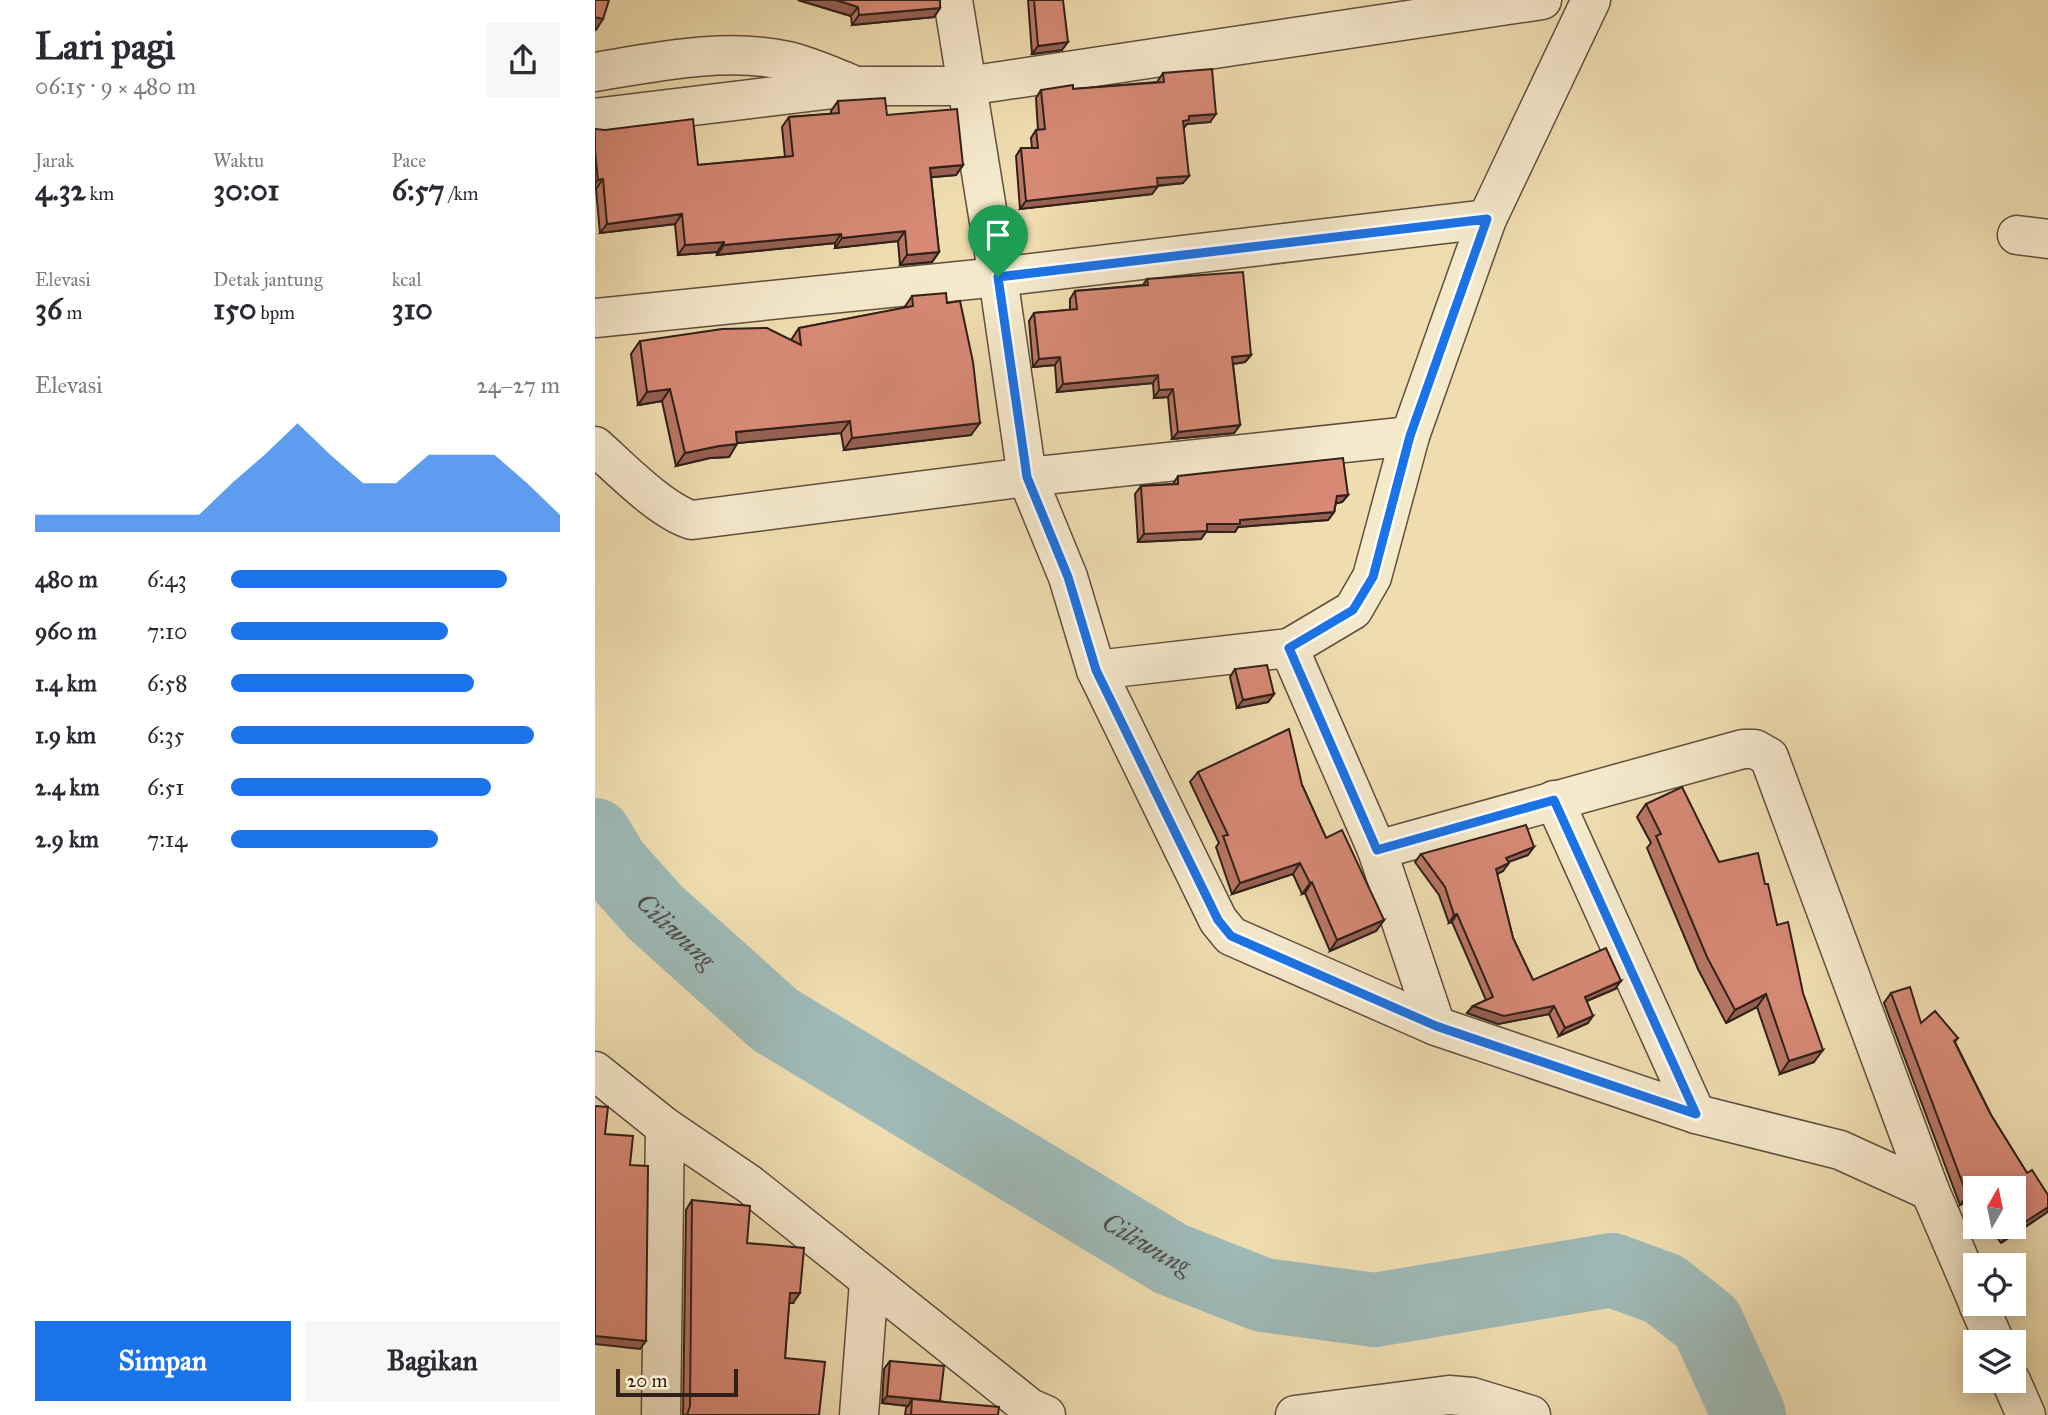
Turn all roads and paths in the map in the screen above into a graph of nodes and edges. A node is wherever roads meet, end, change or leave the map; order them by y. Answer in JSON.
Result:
{"nodes":[{"id":1,"x":953,"y":0,"type":"edge"},
{"id":2,"x":1542,"y":0,"type":"edge"},
{"id":3,"x":1591,"y":0,"type":"edge"},
{"id":4,"x":595,"y":72,"type":"edge"},
{"id":5,"x":858,"y":86,"type":"junction"},
{"id":6,"x":967,"y":86,"type":"junction"},
{"id":7,"x":595,"y":118,"type":"edge"},
{"id":8,"x":1487,"y":219,"type":"junction"},
{"id":9,"x":998,"y":277,"type":"junction"},
{"id":10,"x":595,"y":318,"type":"edge"},
{"id":11,"x":1410,"y":436,"type":"junction"},
{"id":12,"x":595,"y":446,"type":"edge"},
{"id":13,"x":1027,"y":477,"type":"junction"},
{"id":14,"x":1289,"y":648,"type":"junction"},
{"id":15,"x":1096,"y":670,"type":"junction"},
{"id":16,"x":1554,"y":800,"type":"junction"},
{"id":17,"x":1377,"y":850,"type":"junction"},
{"id":18,"x":1436,"y":1026,"type":"junction"},
{"id":19,"x":595,"y":1071,"type":"edge"},
{"id":20,"x":1696,"y":1114,"type":"junction"},
{"id":21,"x":664,"y":1128,"type":"junction"},
{"id":22,"x":1930,"y":1191,"type":"junction"},
{"id":23,"x":1963,"y":1268,"type":"edge"},
{"id":24,"x":869,"y":1282,"type":"junction"},
{"id":25,"x":2016,"y":1393,"type":"edge"},
{"id":26,"x":1449,"y":1405,"type":"edge"},
{"id":27,"x":1036,"y":1413,"type":"edge"},
{"id":28,"x":661,"y":1415,"type":"edge"},
{"id":29,"x":859,"y":1415,"type":"edge"},
{"id":30,"x":1295,"y":1415,"type":"edge"},
{"id":31,"x":1531,"y":1415,"type":"edge"},
{"id":32,"x":2026,"y":1415,"type":"edge"}],
"edges":[{"from":1,"to":6,"type":"street"},
{"from":2,"to":6,"type":"street"},
{"from":3,"to":8,"type":"street"},
{"from":4,"to":5,"type":"street"},
{"from":5,"to":6,"type":"street"},
{"from":5,"to":7,"type":"street"},
{"from":6,"to":9,"type":"street"},
{"from":8,"to":9,"type":"street"},
{"from":8,"to":11,"type":"street"},
{"from":9,"to":10,"type":"street"},
{"from":9,"to":13,"type":"street"},
{"from":11,"to":13,"type":"street"},
{"from":11,"to":14,"type":"street"},
{"from":12,"to":13,"type":"street"},
{"from":13,"to":15,"type":"street"},
{"from":14,"to":15,"type":"street"},
{"from":14,"to":17,"type":"street"},
{"from":15,"to":18,"type":"street"},
{"from":16,"to":17,"type":"street"},
{"from":16,"to":20,"type":"street"},
{"from":16,"to":22,"type":"street"},
{"from":17,"to":18,"type":"street"},
{"from":18,"to":20,"type":"street"},
{"from":19,"to":21,"type":"street"},
{"from":20,"to":22,"type":"street"},
{"from":21,"to":24,"type":"street"},
{"from":21,"to":28,"type":"street"},
{"from":22,"to":23,"type":"street"},
{"from":24,"to":27,"type":"street"},
{"from":24,"to":29,"type":"street"},
{"from":25,"to":32,"type":"street"},
{"from":26,"to":30,"type":"street"},
{"from":26,"to":31,"type":"street"}]}
